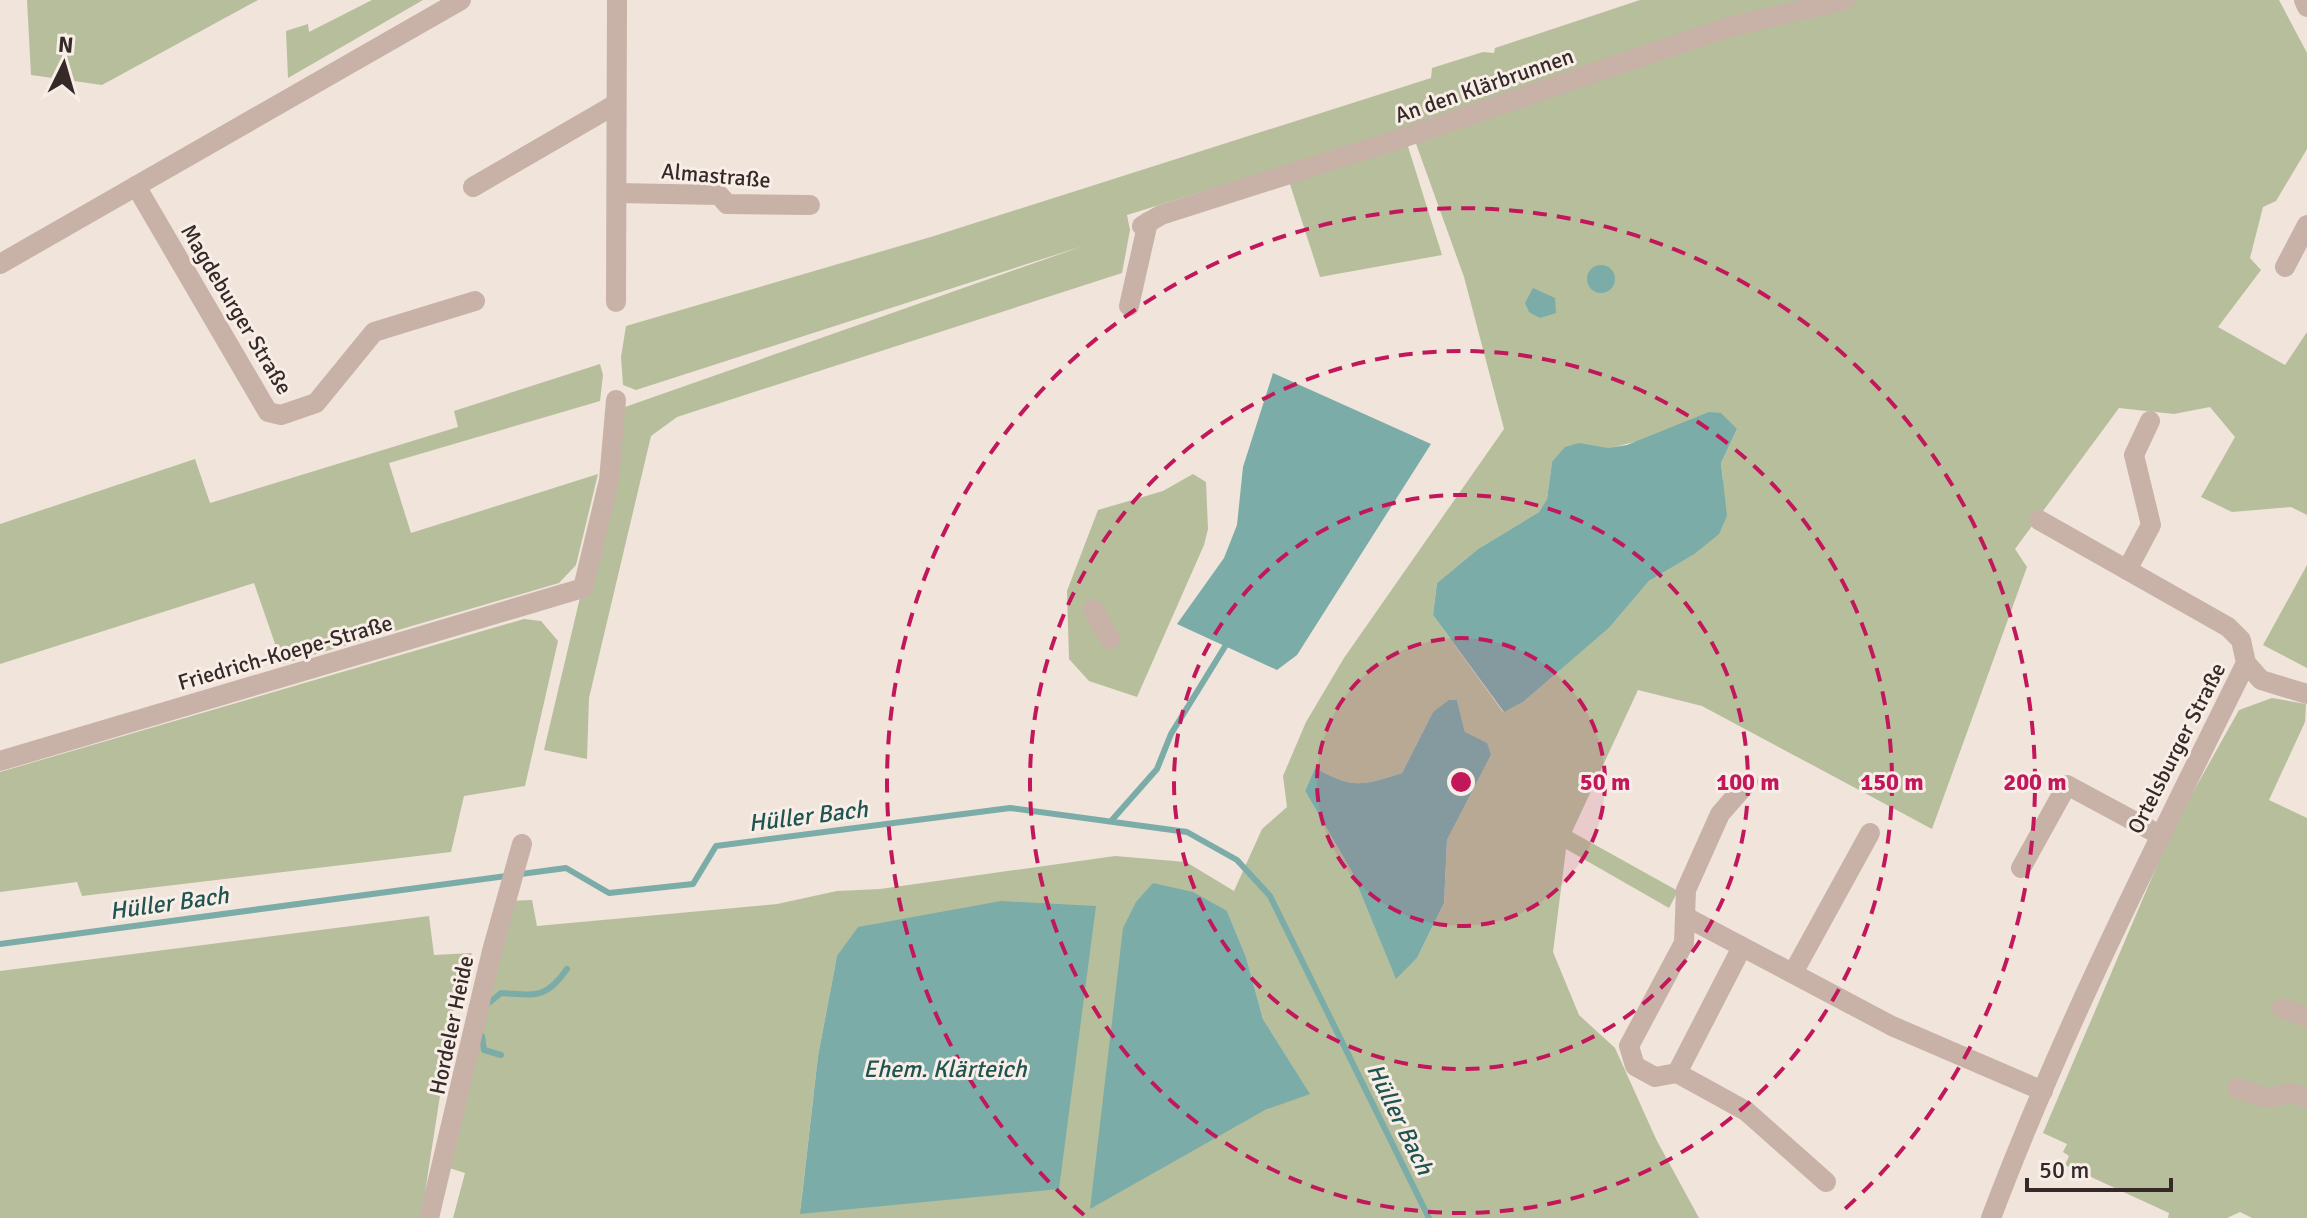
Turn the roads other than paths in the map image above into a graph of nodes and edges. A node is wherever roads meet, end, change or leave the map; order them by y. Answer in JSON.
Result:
{"nodes":[{"id":1,"x":461,"y":0,"type":"edge"},
{"id":2,"x":617,"y":0,"type":"edge"},
{"id":3,"x":1845,"y":0,"type":"edge"},
{"id":4,"x":2304,"y":0,"type":"edge"},
{"id":5,"x":2307,"y":7,"type":"edge"},
{"id":6,"x":616,"y":104,"type":"junction"},
{"id":7,"x":136,"y":186,"type":"junction"},
{"id":8,"x":473,"y":187,"type":"dead end"},
{"id":9,"x":617,"y":193,"type":"junction"},
{"id":10,"x":810,"y":205,"type":"dead end"},
{"id":11,"x":2307,"y":225,"type":"edge"},
{"id":12,"x":0,"y":264,"type":"edge"},
{"id":13,"x":2285,"y":267,"type":"dead end"},
{"id":14,"x":475,"y":301,"type":"dead end"},
{"id":15,"x":616,"y":302,"type":"dead end"},
{"id":16,"x":1129,"y":306,"type":"dead end"},
{"id":17,"x":616,"y":400,"type":"dead end"},
{"id":18,"x":2150,"y":421,"type":"dead end"},
{"id":19,"x":2039,"y":520,"type":"dead end"},
{"id":20,"x":2127,"y":570,"type":"junction"},
{"id":21,"x":1093,"y":609,"type":"dead end"},
{"id":22,"x":1110,"y":639,"type":"dead end"},
{"id":23,"x":2246,"y":663,"type":"junction"},
{"id":24,"x":2307,"y":694,"type":"edge"},
{"id":25,"x":0,"y":761,"type":"edge"},
{"id":26,"x":1748,"y":782,"type":"dead end"},
{"id":27,"x":1870,"y":833,"type":"dead end"},
{"id":28,"x":2158,"y":834,"type":"junction"},
{"id":29,"x":522,"y":844,"type":"dead end"},
{"id":30,"x":2021,"y":868,"type":"dead end"},
{"id":31,"x":1686,"y":917,"type":"junction"},
{"id":32,"x":1742,"y":947,"type":"junction"},
{"id":33,"x":1793,"y":973,"type":"junction"},
{"id":34,"x":2282,"y":1008,"type":"dead end"},
{"id":35,"x":2307,"y":1017,"type":"edge"},
{"id":36,"x":1677,"y":1073,"type":"junction"},
{"id":37,"x":2237,"y":1088,"type":"dead end"},
{"id":38,"x":2043,"y":1091,"type":"junction"},
{"id":39,"x":2307,"y":1098,"type":"edge"},
{"id":40,"x":1826,"y":1182,"type":"dead end"},
{"id":41,"x":429,"y":1218,"type":"edge"},
{"id":42,"x":1991,"y":1218,"type":"edge"}],
"edges":[{"from":1,"to":7,"type":"street"},
{"from":2,"to":6,"type":"street"},
{"from":3,"to":16,"type":"street","name":"An den Klärbrunnen"},
{"from":4,"to":5,"type":"street"},
{"from":6,"to":8,"type":"street"},
{"from":6,"to":9,"type":"street"},
{"from":7,"to":12,"type":"street"},
{"from":7,"to":14,"type":"street","name":"Magdeburger Straße"},
{"from":9,"to":10,"type":"street","name":"Almastraße"},
{"from":9,"to":15,"type":"street"},
{"from":11,"to":13,"type":"street"},
{"from":17,"to":25,"type":"street","name":"Friedrich-Koepe-Straße"},
{"from":18,"to":20,"type":"street"},
{"from":19,"to":20,"type":"street","name":"Ortelsburger Straße"},
{"from":20,"to":23,"type":"street","name":"Ortelsburger Straße"},
{"from":21,"to":22,"type":"street"},
{"from":23,"to":24,"type":"street"},
{"from":23,"to":28,"type":"street","name":"Ortelsburger Straße"},
{"from":26,"to":31,"type":"street"},
{"from":27,"to":33,"type":"street"},
{"from":28,"to":30,"type":"street"},
{"from":28,"to":38,"type":"street","name":"Ortelsburger Straße"},
{"from":29,"to":41,"type":"street","name":"Hordeler Heide"},
{"from":31,"to":32,"type":"street"},
{"from":31,"to":36,"type":"street"},
{"from":32,"to":33,"type":"street"},
{"from":32,"to":36,"type":"street"},
{"from":33,"to":38,"type":"street"},
{"from":34,"to":35,"type":"street"},
{"from":36,"to":40,"type":"street"},
{"from":37,"to":39,"type":"street"},
{"from":38,"to":42,"type":"street","name":"Ortelsburger Straße"}]}
